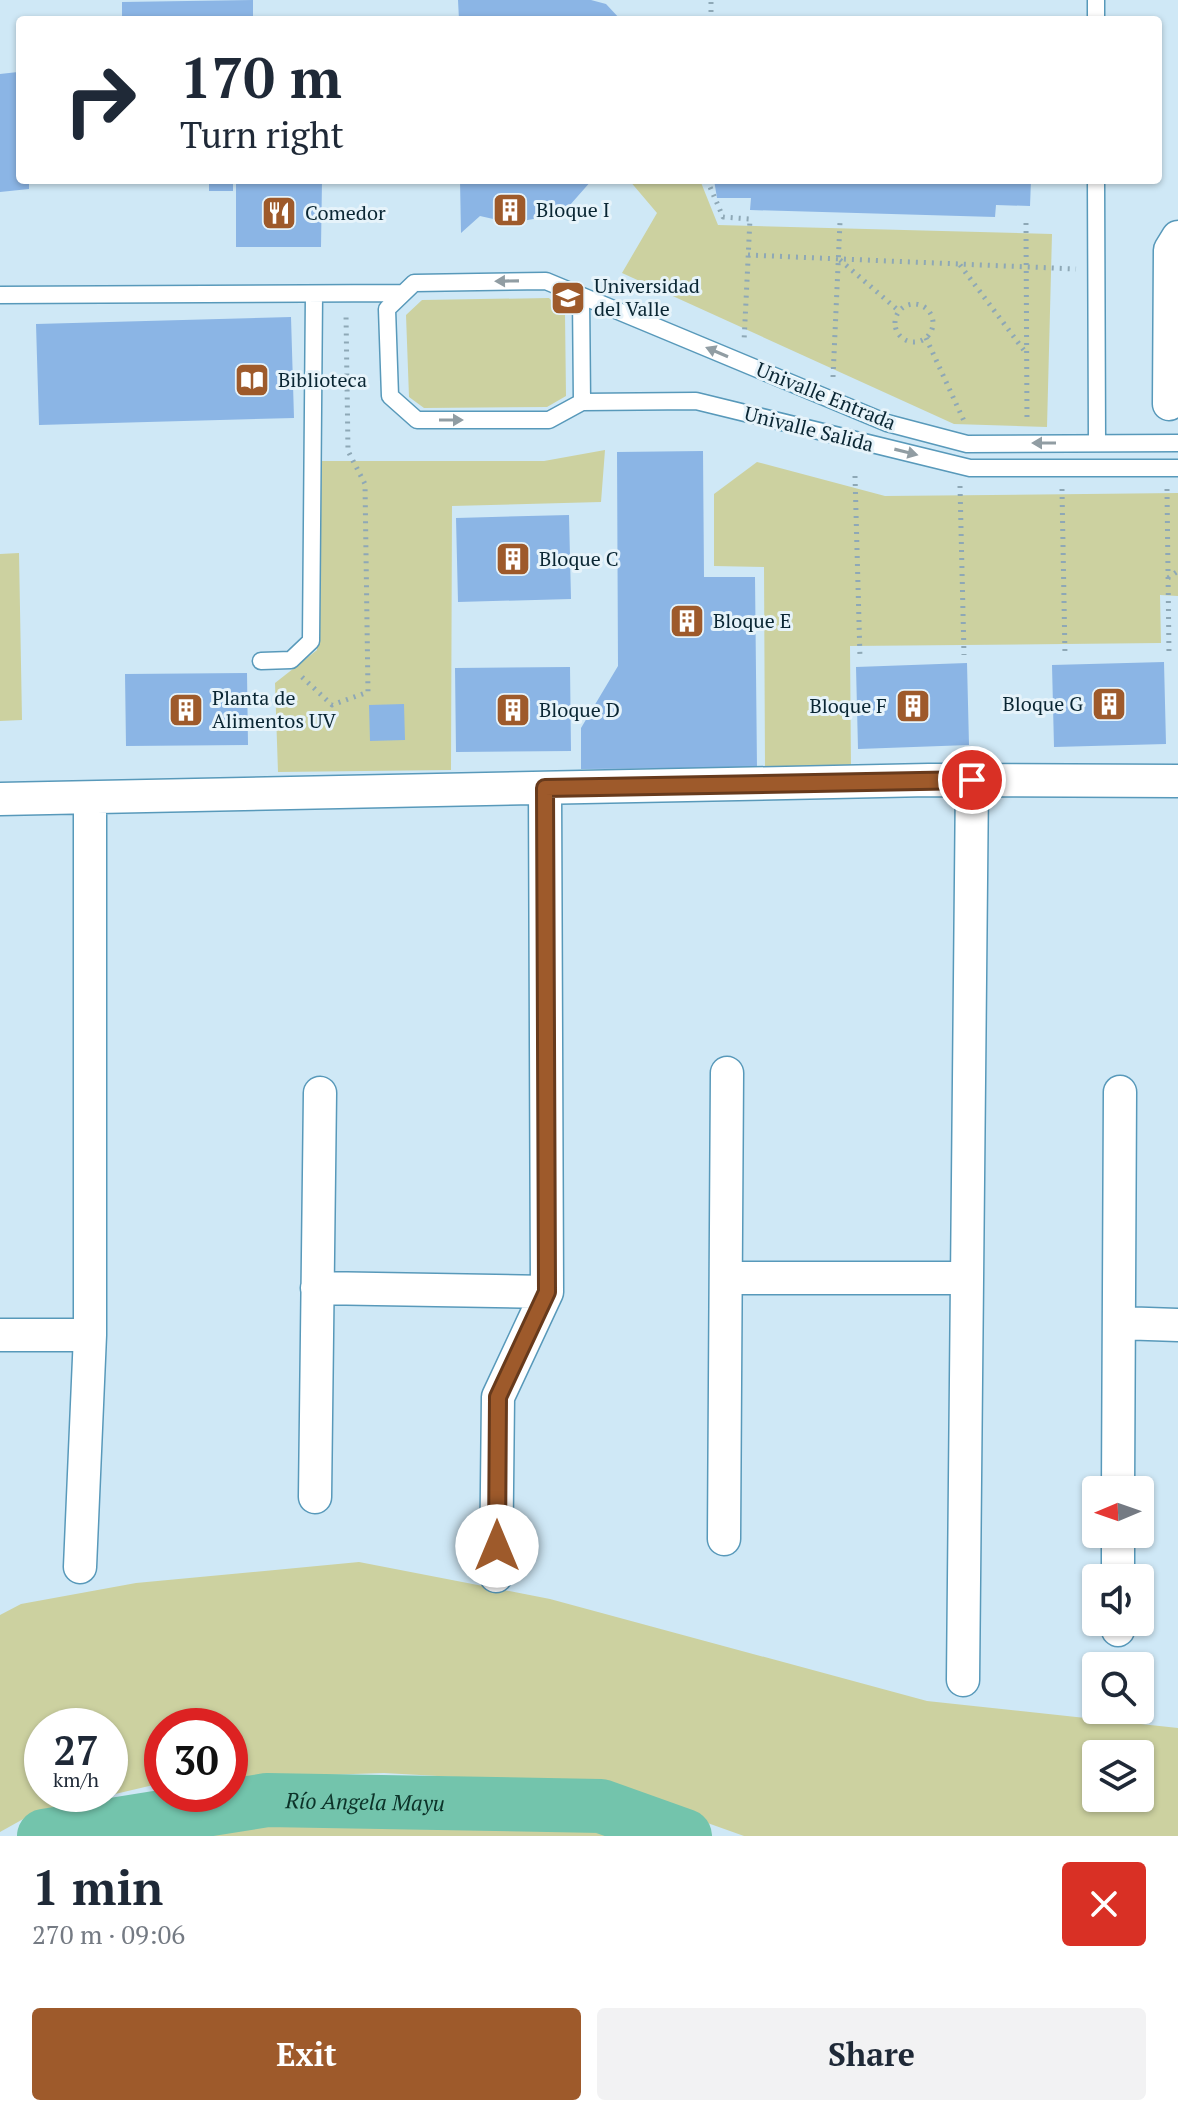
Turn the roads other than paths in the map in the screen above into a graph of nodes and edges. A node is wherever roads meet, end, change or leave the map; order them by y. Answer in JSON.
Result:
{"nodes":[{"id":1,"x":1096,"y":184,"type":"edge"},
{"id":2,"x":1178,"y":237,"type":"edge"},
{"id":3,"x":403,"y":293,"type":"junction"},
{"id":4,"x":314,"y":294,"type":"junction"},
{"id":5,"x":0,"y":295,"type":"edge"},
{"id":6,"x":581,"y":296,"type":"junction"},
{"id":7,"x":582,"y":402,"type":"junction"},
{"id":8,"x":1169,"y":404,"type":"dead end"},
{"id":9,"x":1097,"y":443,"type":"junction"},
{"id":10,"x":1178,"y":443,"type":"edge"},
{"id":11,"x":1172,"y":468,"type":"edge"},
{"id":12,"x":261,"y":661,"type":"dead end"},
{"id":13,"x":972,"y":780,"type":"junction"},
{"id":14,"x":1178,"y":781,"type":"edge"},
{"id":15,"x":545,"y":788,"type":"junction"},
{"id":16,"x":90,"y":798,"type":"junction"},
{"id":17,"x":0,"y":799,"type":"edge"},
{"id":18,"x":727,"y":1073,"type":"dead end"},
{"id":19,"x":1120,"y":1092,"type":"dead end"},
{"id":20,"x":320,"y":1093,"type":"dead end"},
{"id":21,"x":726,"y":1278,"type":"junction"},
{"id":22,"x":967,"y":1278,"type":"junction"},
{"id":23,"x":317,"y":1288,"type":"junction"},
{"id":24,"x":547,"y":1292,"type":"junction"},
{"id":25,"x":1119,"y":1323,"type":"junction"},
{"id":26,"x":1178,"y":1325,"type":"edge"},
{"id":27,"x":0,"y":1335,"type":"edge"},
{"id":28,"x":90,"y":1335,"type":"junction"},
{"id":29,"x":1118,"y":1476,"type":"edge"},
{"id":30,"x":315,"y":1497,"type":"dead end"},
{"id":31,"x":724,"y":1539,"type":"dead end"},
{"id":32,"x":80,"y":1567,"type":"dead end"},
{"id":33,"x":496,"y":1576,"type":"dead end"},
{"id":34,"x":963,"y":1680,"type":"dead end"}],
"edges":[{"from":1,"to":9,"type":"lane"},
{"from":2,"to":8,"type":"street"},
{"from":3,"to":4,"type":"lane"},
{"from":6,"to":3,"type":"lane","one_way":true},
{"from":3,"to":7,"type":"lane","one_way":true},
{"from":4,"to":5,"type":"lane"},
{"from":4,"to":12,"type":"lane"},
{"from":6,"to":7,"type":"lane"},
{"from":9,"to":6,"type":"lane","name":"Univalle Entrada","one_way":true},
{"from":7,"to":11,"type":"lane","name":"Univalle Salida","one_way":true},
{"from":9,"to":10,"type":"lane","name":"Univalle Entrada"},
{"from":13,"to":14,"type":"street"},
{"from":13,"to":15,"type":"street"},
{"from":13,"to":22,"type":"street"},
{"from":15,"to":16,"type":"street"},
{"from":15,"to":24,"type":"street"},
{"from":16,"to":17,"type":"street"},
{"from":16,"to":28,"type":"street"},
{"from":18,"to":21,"type":"street"},
{"from":19,"to":25,"type":"street"},
{"from":20,"to":23,"type":"street"},
{"from":21,"to":22,"type":"street"},
{"from":21,"to":31,"type":"street"},
{"from":22,"to":34,"type":"street"},
{"from":23,"to":24,"type":"street"},
{"from":23,"to":30,"type":"street"},
{"from":24,"to":33,"type":"street"},
{"from":25,"to":26,"type":"street"},
{"from":25,"to":29,"type":"street"},
{"from":27,"to":28,"type":"street"},
{"from":28,"to":32,"type":"street"}]}
